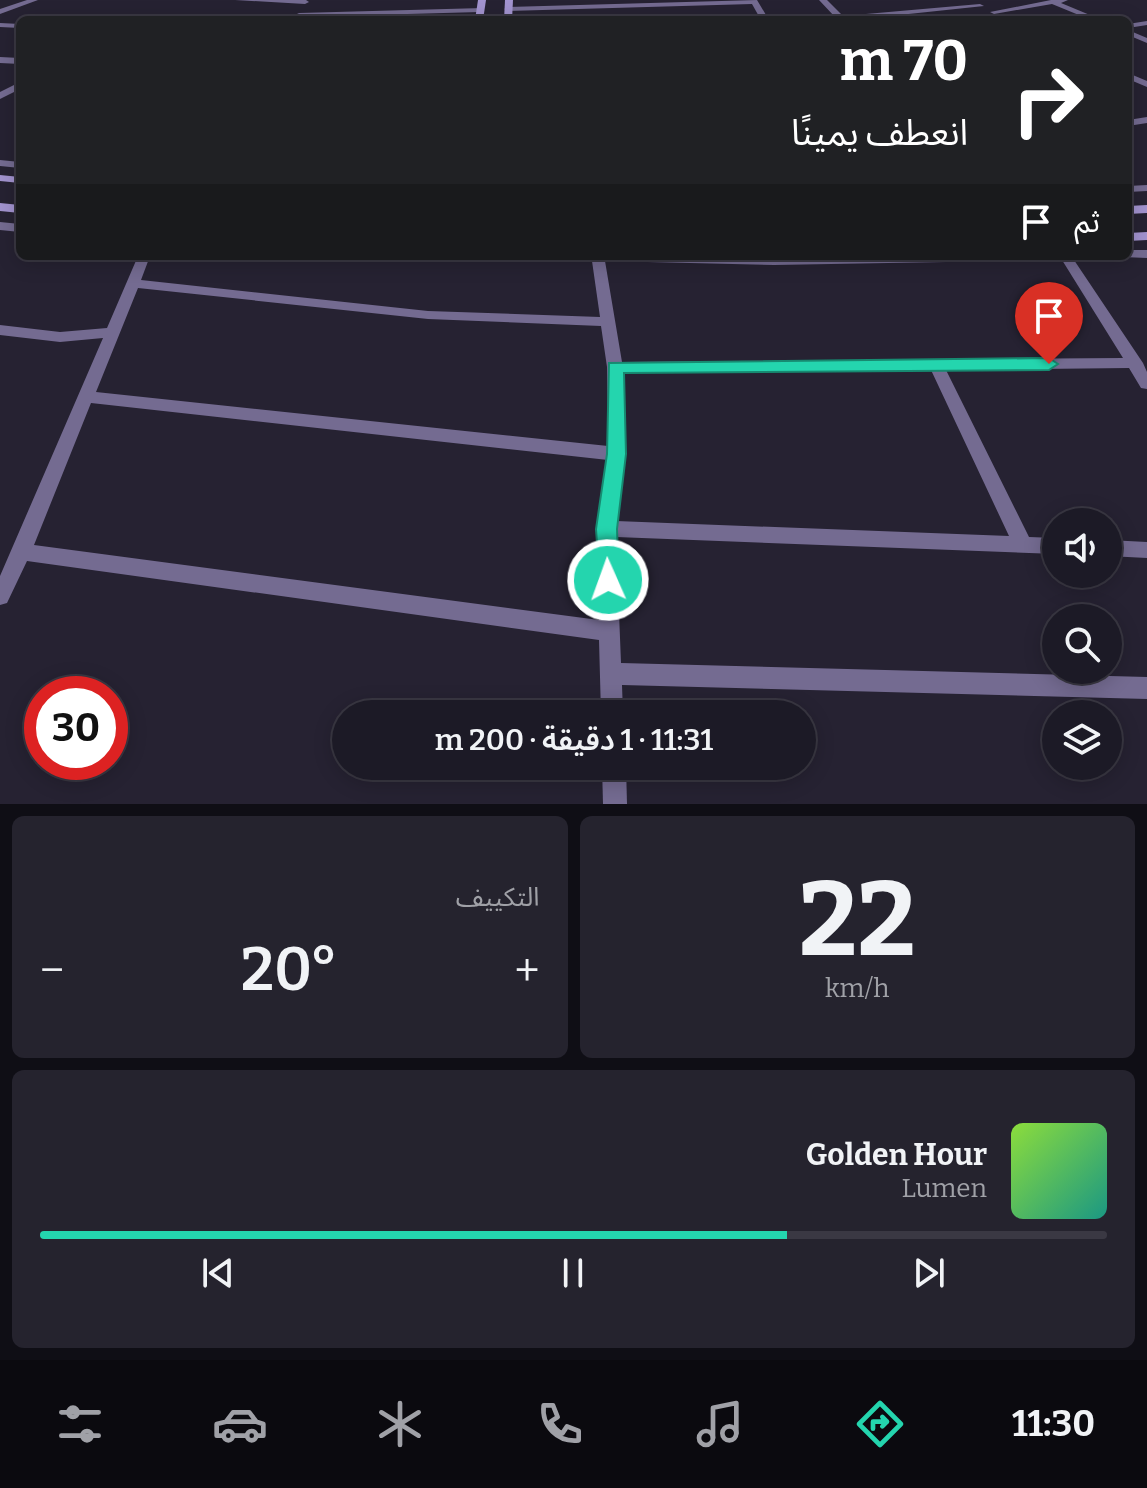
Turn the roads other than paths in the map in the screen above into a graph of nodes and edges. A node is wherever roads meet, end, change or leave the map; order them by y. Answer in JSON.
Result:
{"nodes":[{"id":1,"x":34,"y":0,"type":"edge"},
{"id":2,"x":239,"y":0,"type":"edge"},
{"id":3,"x":482,"y":0,"type":"edge"},
{"id":4,"x":823,"y":0,"type":"edge"},
{"id":5,"x":967,"y":0,"type":"edge"},
{"id":6,"x":1064,"y":0,"type":"edge"},
{"id":7,"x":306,"y":1,"type":"edge"},
{"id":8,"x":754,"y":1,"type":"edge"},
{"id":9,"x":1053,"y":2,"type":"junction"},
{"id":10,"x":653,"y":4,"type":"edge"},
{"id":11,"x":508,"y":5,"type":"edge"},
{"id":12,"x":900,"y":6,"type":"dead end"},
{"id":13,"x":980,"y":6,"type":"junction"},
{"id":14,"x":480,"y":10,"type":"junction"},
{"id":15,"x":0,"y":12,"type":"edge"},
{"id":16,"x":910,"y":12,"type":"junction"},
{"id":17,"x":994,"y":12,"type":"junction"},
{"id":18,"x":892,"y":14,"type":"junction"},
{"id":19,"x":343,"y":16,"type":"edge"},
{"id":20,"x":479,"y":16,"type":"edge"},
{"id":21,"x":838,"y":16,"type":"edge"},
{"id":22,"x":872,"y":16,"type":"edge"},
{"id":23,"x":895,"y":16,"type":"edge"},
{"id":24,"x":1002,"y":16,"type":"edge"},
{"id":25,"x":1088,"y":16,"type":"edge"},
{"id":26,"x":142,"y":260,"type":"edge"},
{"id":27,"x":598,"y":260,"type":"edge"},
{"id":28,"x":715,"y":260,"type":"edge"},
{"id":29,"x":847,"y":260,"type":"edge"},
{"id":30,"x":1068,"y":260,"type":"edge"},
{"id":31,"x":133,"y":283,"type":"junction"},
{"id":32,"x":607,"y":322,"type":"junction"},
{"id":33,"x":0,"y":330,"type":"edge"},
{"id":34,"x":112,"y":332,"type":"junction"},
{"id":35,"x":1135,"y":363,"type":"junction"},
{"id":36,"x":936,"y":365,"type":"junction"},
{"id":37,"x":615,"y":367,"type":"junction"},
{"id":38,"x":1147,"y":384,"type":"edge"},
{"id":39,"x":86,"y":397,"type":"junction"},
{"id":40,"x":617,"y":454,"type":"junction"},
{"id":41,"x":606,"y":529,"type":"junction"},
{"id":42,"x":1023,"y":545,"type":"junction"},
{"id":43,"x":1042,"y":546,"type":"edge"},
{"id":44,"x":1122,"y":549,"type":"edge"},
{"id":45,"x":1147,"y":550,"type":"edge"},
{"id":46,"x":22,"y":552,"type":"junction"},
{"id":47,"x":0,"y":596,"type":"edge"},
{"id":48,"x":609,"y":631,"type":"junction"},
{"id":49,"x":611,"y":674,"type":"junction"},
{"id":50,"x":1147,"y":688,"type":"edge"},
{"id":51,"x":612,"y":700,"type":"edge"},
{"id":52,"x":614,"y":780,"type":"edge"},
{"id":53,"x":615,"y":804,"type":"edge"}],
"edges":[{"from":1,"to":15,"type":"street"},
{"from":2,"to":7,"type":"street"},
{"from":3,"to":14,"type":"main road"},
{"from":4,"to":21,"type":"street"},
{"from":5,"to":13,"type":"street"},
{"from":6,"to":9,"type":"street"},
{"from":8,"to":10,"type":"street"},
{"from":9,"to":17,"type":"street"},
{"from":9,"to":25,"type":"street"},
{"from":10,"to":11,"type":"street"},
{"from":12,"to":16,"type":"street"},
{"from":13,"to":16,"type":"street"},
{"from":13,"to":17,"type":"street"},
{"from":14,"to":19,"type":"street"},
{"from":14,"to":20,"type":"main road"},
{"from":16,"to":18,"type":"street"},
{"from":17,"to":24,"type":"street"},
{"from":18,"to":22,"type":"street"},
{"from":18,"to":23,"type":"street"},
{"from":26,"to":31,"type":"street"},
{"from":27,"to":32,"type":"street"},
{"from":28,"to":29,"type":"street"},
{"from":30,"to":35,"type":"street"},
{"from":31,"to":32,"type":"street"},
{"from":31,"to":34,"type":"street"},
{"from":32,"to":37,"type":"street"},
{"from":33,"to":34,"type":"street"},
{"from":34,"to":39,"type":"street"},
{"from":35,"to":36,"type":"street"},
{"from":35,"to":38,"type":"street"},
{"from":36,"to":37,"type":"street"},
{"from":36,"to":42,"type":"street"},
{"from":37,"to":40,"type":"street"},
{"from":39,"to":40,"type":"street"},
{"from":39,"to":46,"type":"street"},
{"from":40,"to":41,"type":"street"},
{"from":41,"to":42,"type":"street"},
{"from":41,"to":48,"type":"street"},
{"from":42,"to":43,"type":"street"},
{"from":44,"to":45,"type":"street"},
{"from":46,"to":47,"type":"street"},
{"from":46,"to":48,"type":"street"},
{"from":48,"to":49,"type":"street"},
{"from":49,"to":50,"type":"street"},
{"from":49,"to":51,"type":"street"},
{"from":52,"to":53,"type":"street"}]}
